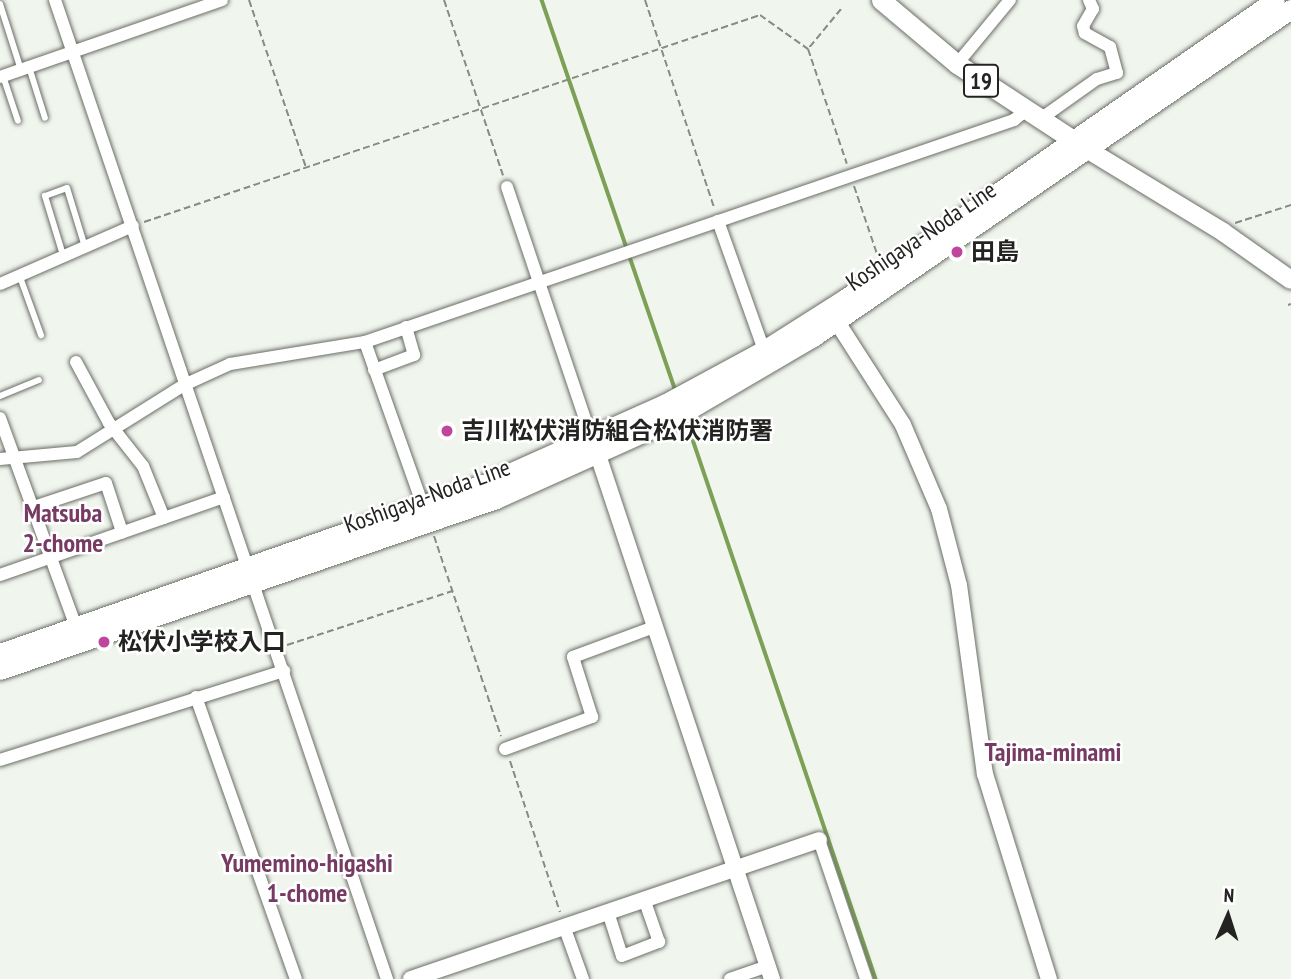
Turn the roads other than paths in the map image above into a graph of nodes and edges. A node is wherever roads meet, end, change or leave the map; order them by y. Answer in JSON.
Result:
{"nodes":[{"id":1,"x":55,"y":0,"type":"edge"},
{"id":2,"x":222,"y":0,"type":"edge"},
{"id":3,"x":881,"y":0,"type":"edge"},
{"id":4,"x":1010,"y":0,"type":"edge"},
{"id":5,"x":1089,"y":0,"type":"edge"},
{"id":6,"x":1275,"y":0,"type":"edge"},
{"id":7,"x":0,"y":4,"type":"edge"},
{"id":8,"x":1291,"y":9,"type":"edge"},
{"id":9,"x":72,"y":52,"type":"junction"},
{"id":10,"x":957,"y":64,"type":"junction"},
{"id":11,"x":25,"y":68,"type":"junction"},
{"id":12,"x":2,"y":77,"type":"edge"},
{"id":13,"x":1032,"y":115,"type":"junction"},
{"id":14,"x":45,"y":118,"type":"dead end"},
{"id":15,"x":18,"y":121,"type":"dead end"},
{"id":16,"x":1082,"y":146,"type":"junction"},
{"id":17,"x":507,"y":187,"type":"road end"},
{"id":18,"x":718,"y":221,"type":"junction"},
{"id":19,"x":133,"y":226,"type":"junction"},
{"id":20,"x":85,"y":247,"type":"junction"},
{"id":21,"x":64,"y":257,"type":"junction"},
{"id":22,"x":20,"y":277,"type":"junction"},
{"id":23,"x":1291,"y":280,"type":"edge"},
{"id":24,"x":539,"y":281,"type":"junction"},
{"id":25,"x":0,"y":284,"type":"edge"},
{"id":26,"x":837,"y":322,"type":"junction"},
{"id":27,"x":406,"y":327,"type":"junction"},
{"id":28,"x":41,"y":335,"type":"dead end"},
{"id":29,"x":365,"y":342,"type":"junction"},
{"id":30,"x":764,"y":350,"type":"junction"},
{"id":31,"x":76,"y":362,"type":"dead end"},
{"id":32,"x":374,"y":370,"type":"junction"},
{"id":33,"x":39,"y":380,"type":"dead end"},
{"id":34,"x":184,"y":386,"type":"junction"},
{"id":35,"x":0,"y":396,"type":"edge"},
{"id":36,"x":0,"y":418,"type":"edge"},
{"id":37,"x":115,"y":430,"type":"junction"},
{"id":38,"x":595,"y":447,"type":"junction"},
{"id":39,"x":6,"y":458,"type":"edge"},
{"id":40,"x":224,"y":497,"type":"junction"},
{"id":41,"x":31,"y":508,"type":"junction"},
{"id":42,"x":426,"y":514,"type":"junction"},
{"id":43,"x":164,"y":518,"type":"junction"},
{"id":44,"x":122,"y":533,"type":"junction"},
{"id":45,"x":49,"y":558,"type":"junction"},
{"id":46,"x":0,"y":575,"type":"edge"},
{"id":47,"x":251,"y":575,"type":"junction"},
{"id":48,"x":76,"y":627,"type":"junction"},
{"id":49,"x":653,"y":627,"type":"junction"},
{"id":50,"x":0,"y":653,"type":"edge"},
{"id":51,"x":0,"y":670,"type":"edge"},
{"id":52,"x":284,"y":671,"type":"junction"},
{"id":53,"x":196,"y":697,"type":"junction"},
{"id":54,"x":505,"y":749,"type":"dead end"},
{"id":55,"x":0,"y":760,"type":"edge"},
{"id":56,"x":819,"y":840,"type":"joint"},
{"id":57,"x":734,"y":868,"type":"junction"},
{"id":58,"x":644,"y":899,"type":"junction"},
{"id":59,"x":608,"y":912,"type":"junction"},
{"id":60,"x":564,"y":926,"type":"junction"},
{"id":61,"x":770,"y":972,"type":"edge"},
{"id":62,"x":296,"y":979,"type":"edge"},
{"id":63,"x":387,"y":979,"type":"edge"},
{"id":64,"x":411,"y":979,"type":"edge"},
{"id":65,"x":583,"y":979,"type":"edge"},
{"id":66,"x":730,"y":979,"type":"edge"},
{"id":67,"x":866,"y":979,"type":"edge"},
{"id":68,"x":1049,"y":979,"type":"edge"}],
"edges":[{"from":1,"to":9,"type":"street"},
{"from":2,"to":9,"type":"street"},
{"from":3,"to":10,"type":"main road","number":"19"},
{"from":4,"to":10,"type":"street"},
{"from":5,"to":13,"type":"street"},
{"from":6,"to":16,"type":"main road","name":"Koshigaya-Noda Line"},
{"from":7,"to":11,"type":"lane"},
{"from":8,"to":16,"type":"main road","name":"Koshigaya-Noda Line"},
{"from":9,"to":11,"type":"street"},
{"from":9,"to":19,"type":"street"},
{"from":10,"to":13,"type":"main road","number":"19"},
{"from":11,"to":12,"type":"street"},
{"from":11,"to":14,"type":"lane"},
{"from":12,"to":15,"type":"lane"},
{"from":13,"to":16,"type":"main road","number":"19"},
{"from":13,"to":18,"type":"street"},
{"from":16,"to":23,"type":"main road"},
{"from":16,"to":26,"type":"main road","name":"Koshigaya-Noda Line"},
{"from":16,"to":30,"type":"main road","name":"Koshigaya-Noda Line"},
{"from":17,"to":24,"type":"street"},
{"from":18,"to":24,"type":"street"},
{"from":18,"to":30,"type":"street"},
{"from":19,"to":20,"type":"street"},
{"from":19,"to":34,"type":"street"},
{"from":20,"to":21,"type":"street"},
{"from":20,"to":21,"type":"lane"},
{"from":21,"to":22,"type":"street"},
{"from":22,"to":25,"type":"street"},
{"from":22,"to":28,"type":"lane"},
{"from":24,"to":27,"type":"street"},
{"from":24,"to":38,"type":"street"},
{"from":26,"to":38,"type":"main road","name":"Koshigaya-Noda Line"},
{"from":26,"to":68,"type":"street"},
{"from":27,"to":29,"type":"street"},
{"from":27,"to":32,"type":"street"},
{"from":29,"to":32,"type":"street"},
{"from":29,"to":34,"type":"street"},
{"from":30,"to":38,"type":"main road","name":"Koshigaya-Noda Line"},
{"from":31,"to":37,"type":"street"},
{"from":32,"to":42,"type":"street"},
{"from":33,"to":35,"type":"lane"},
{"from":34,"to":37,"type":"street"},
{"from":34,"to":40,"type":"street"},
{"from":36,"to":39,"type":"street"},
{"from":37,"to":39,"type":"street"},
{"from":37,"to":43,"type":"street"},
{"from":38,"to":42,"type":"main road","name":"Koshigaya-Noda Line"},
{"from":38,"to":49,"type":"street"},
{"from":39,"to":41,"type":"street"},
{"from":40,"to":43,"type":"street"},
{"from":40,"to":47,"type":"street"},
{"from":41,"to":44,"type":"street"},
{"from":41,"to":45,"type":"street"},
{"from":42,"to":47,"type":"main road","name":"Koshigaya-Noda Line"},
{"from":43,"to":44,"type":"street"},
{"from":44,"to":45,"type":"street"},
{"from":45,"to":46,"type":"street"},
{"from":45,"to":48,"type":"street"},
{"from":47,"to":48,"type":"main road","name":"Koshigaya-Noda Line"},
{"from":47,"to":51,"type":"main road","name":"Koshigaya-Noda Line"},
{"from":47,"to":52,"type":"street"},
{"from":48,"to":50,"type":"main road","name":"Koshigaya-Noda Line"},
{"from":49,"to":54,"type":"street"},
{"from":49,"to":57,"type":"street"},
{"from":52,"to":53,"type":"street"},
{"from":52,"to":63,"type":"street"},
{"from":53,"to":55,"type":"street"},
{"from":53,"to":62,"type":"street"},
{"from":56,"to":57,"type":"street"},
{"from":56,"to":67,"type":"street"},
{"from":57,"to":58,"type":"street"},
{"from":57,"to":61,"type":"street"},
{"from":58,"to":59,"type":"street"},
{"from":58,"to":59,"type":"street"},
{"from":59,"to":60,"type":"street"},
{"from":60,"to":64,"type":"street"},
{"from":60,"to":65,"type":"street"},
{"from":61,"to":66,"type":"street"}]}
